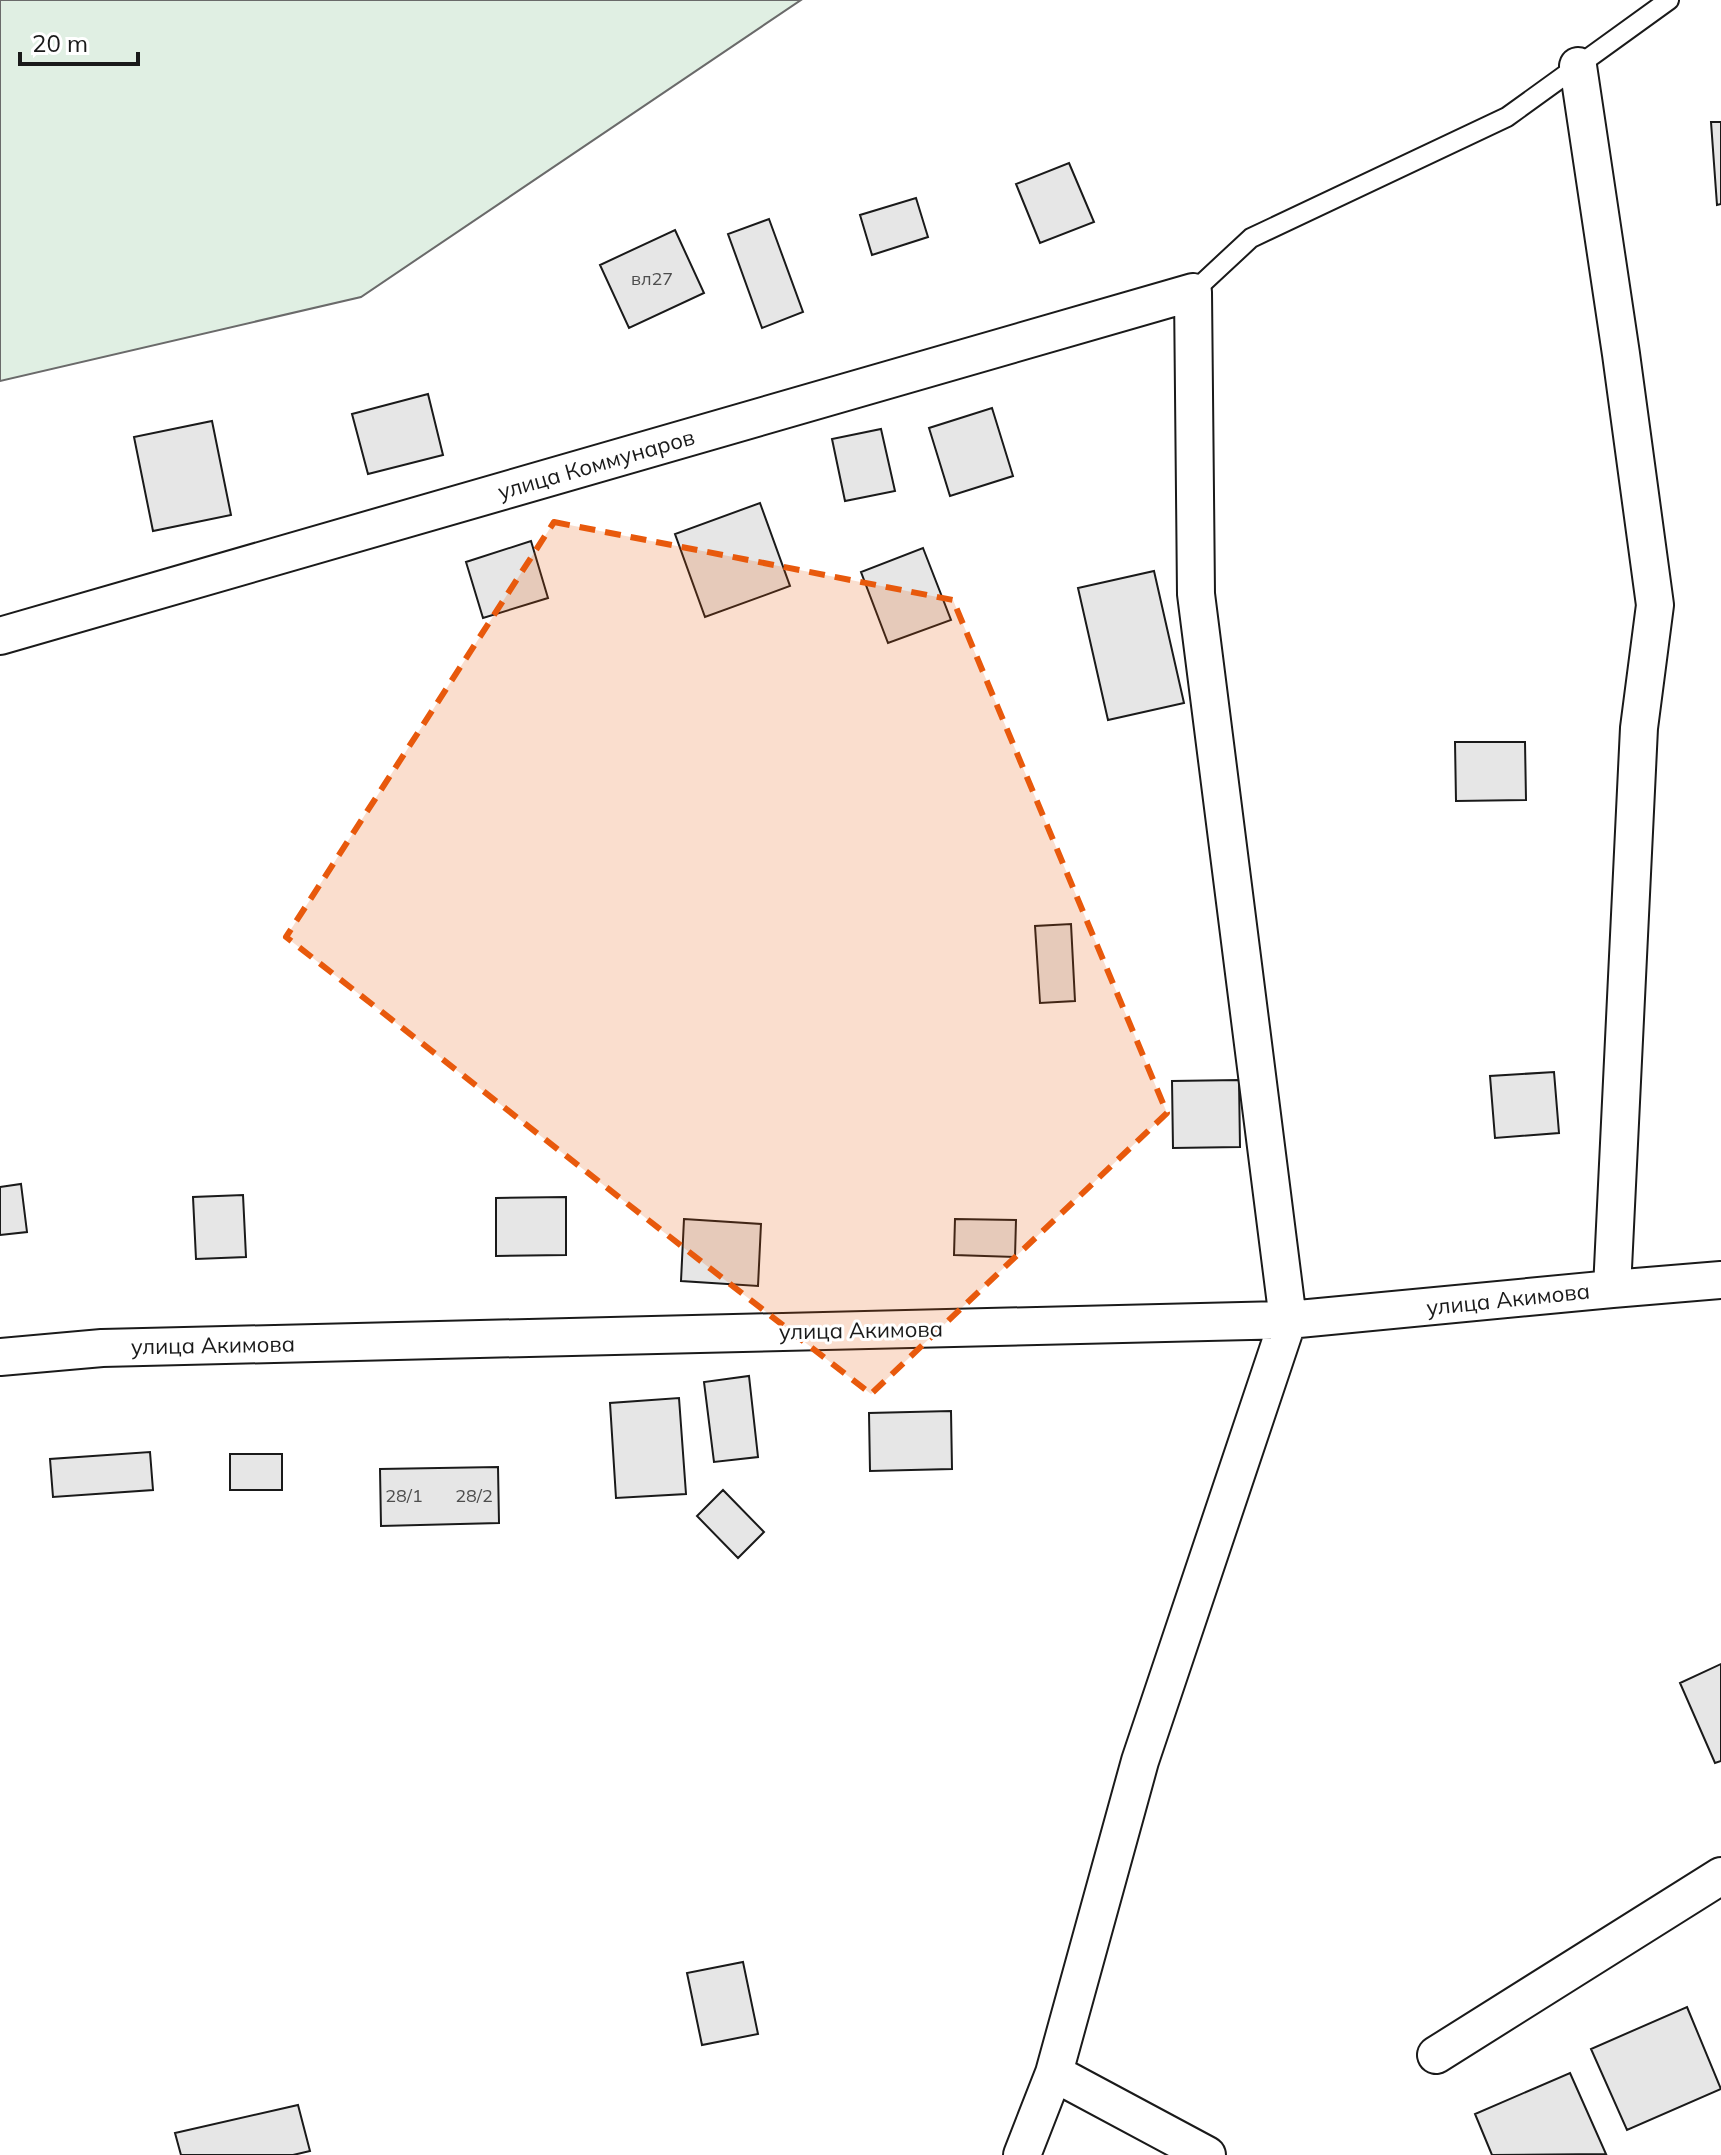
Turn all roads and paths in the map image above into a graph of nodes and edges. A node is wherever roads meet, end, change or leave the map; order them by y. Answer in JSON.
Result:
{"nodes":[{"id":1,"x":1669,"y":0,"type":"edge"},
{"id":2,"x":1578,"y":66,"type":"junction"},
{"id":3,"x":1193,"y":292,"type":"junction"},
{"id":4,"x":0,"y":636,"type":"edge"},
{"id":5,"x":1721,"y":1280,"type":"edge"},
{"id":6,"x":1612,"y":1289,"type":"junction"},
{"id":7,"x":1288,"y":1320,"type":"junction"},
{"id":8,"x":0,"y":1357,"type":"edge"},
{"id":9,"x":1721,"y":1876,"type":"edge"},
{"id":10,"x":1436,"y":2055,"type":"dead end"},
{"id":11,"x":1054,"y":2073,"type":"junction"},
{"id":12,"x":1022,"y":2155,"type":"edge"},
{"id":13,"x":1207,"y":2155,"type":"edge"}],
"edges":[{"from":1,"to":2,"type":"lane"},
{"from":2,"to":3,"type":"lane"},
{"from":2,"to":6,"type":"street"},
{"from":3,"to":4,"type":"street","name":"улица Коммунаров"},
{"from":3,"to":7,"type":"street"},
{"from":5,"to":6,"type":"street","name":"улица Акимова"},
{"from":6,"to":7,"type":"street","name":"улица Акимова"},
{"from":7,"to":8,"type":"street","name":"улица Акимова"},
{"from":7,"to":11,"type":"street"},
{"from":9,"to":10,"type":"street"},
{"from":11,"to":12,"type":"street"},
{"from":11,"to":13,"type":"street"}]}
